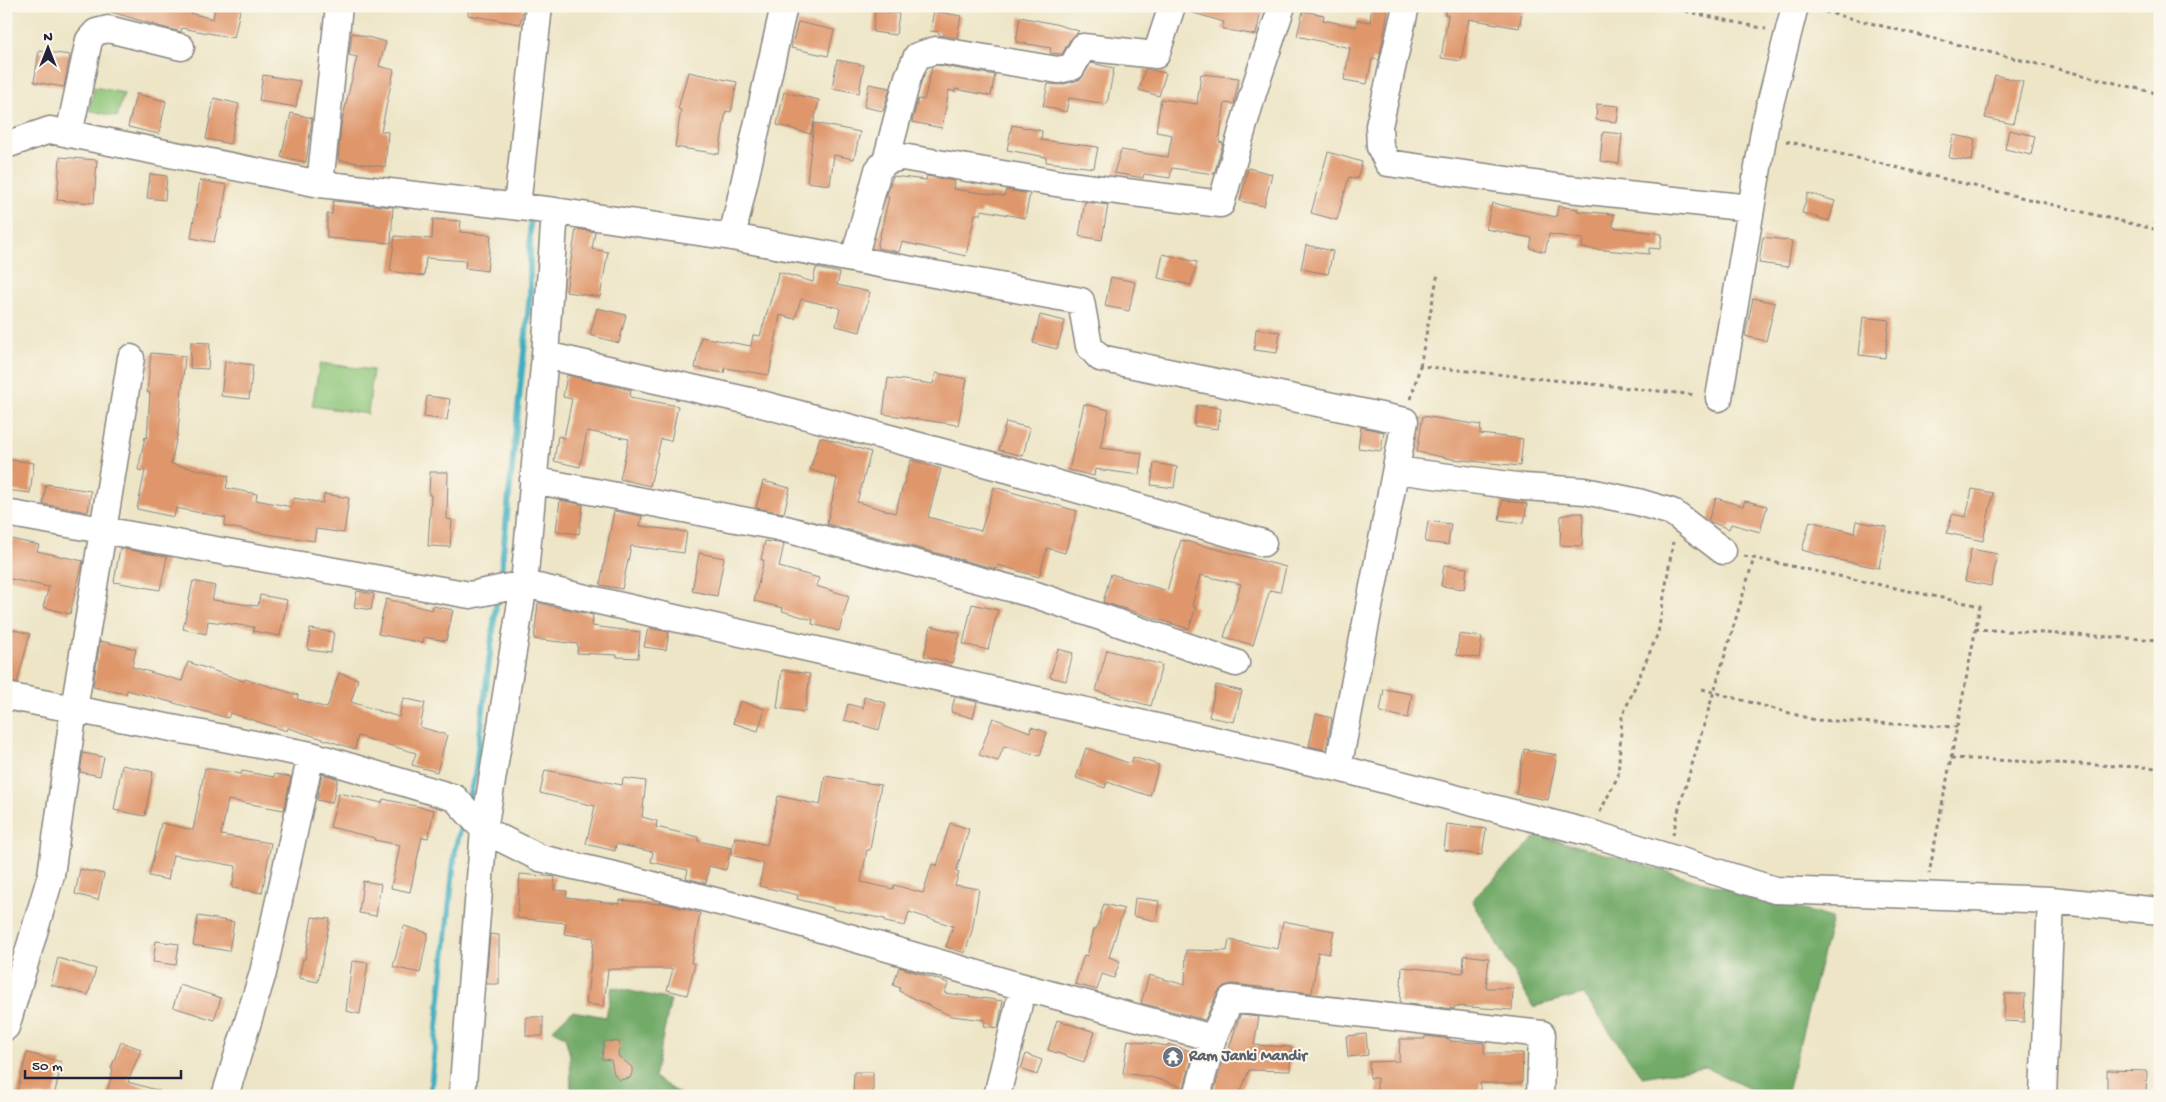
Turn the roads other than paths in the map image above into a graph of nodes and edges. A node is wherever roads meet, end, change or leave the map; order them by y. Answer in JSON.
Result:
{"nodes":[{"id":1,"x":339,"y":6,"type":"edge"},
{"id":2,"x":539,"y":6,"type":"edge"},
{"id":3,"x":784,"y":6,"type":"edge"},
{"id":4,"x":1172,"y":6,"type":"edge"},
{"id":5,"x":1282,"y":6,"type":"edge"},
{"id":6,"x":1406,"y":6,"type":"edge"},
{"id":7,"x":1803,"y":7,"type":"edge"},
{"id":8,"x":181,"y":47,"type":"dead end"},
{"id":9,"x":69,"y":134,"type":"junction"},
{"id":10,"x":6,"y":145,"type":"edge"},
{"id":11,"x":886,"y":162,"type":"junction"},
{"id":12,"x":320,"y":184,"type":"junction"},
{"id":13,"x":517,"y":206,"type":"junction"},
{"id":14,"x":1751,"y":208,"type":"junction"},
{"id":15,"x":555,"y":211,"type":"junction"},
{"id":16,"x":732,"y":237,"type":"junction"},
{"id":17,"x":854,"y":260,"type":"junction"},
{"id":18,"x":545,"y":355,"type":"junction"},
{"id":19,"x":131,"y":358,"type":"dead end"},
{"id":20,"x":1719,"y":398,"type":"road end"},
{"id":21,"x":1396,"y":470,"type":"junction"},
{"id":22,"x":533,"y":480,"type":"junction"},
{"id":23,"x":6,"y":513,"type":"edge"},
{"id":24,"x":104,"y":531,"type":"junction"},
{"id":25,"x":1263,"y":543,"type":"dead end"},
{"id":26,"x":1723,"y":551,"type":"road end"},
{"id":27,"x":524,"y":584,"type":"junction"},
{"id":28,"x":1236,"y":663,"type":"dead end"},
{"id":29,"x":6,"y":696,"type":"edge"},
{"id":30,"x":74,"y":709,"type":"junction"},
{"id":31,"x":311,"y":755,"type":"junction"},
{"id":32,"x":1338,"y":768,"type":"junction"},
{"id":33,"x":484,"y":830,"type":"junction"},
{"id":34,"x":2051,"y":900,"type":"junction"},
{"id":35,"x":2160,"y":910,"type":"edge"},
{"id":36,"x":1023,"y":987,"type":"junction"},
{"id":37,"x":6,"y":1028,"type":"edge"},
{"id":38,"x":1212,"y":1038,"type":"junction"},
{"id":39,"x":225,"y":1096,"type":"edge"},
{"id":40,"x":462,"y":1096,"type":"edge"},
{"id":41,"x":997,"y":1096,"type":"edge"},
{"id":42,"x":1197,"y":1096,"type":"edge"},
{"id":43,"x":1540,"y":1096,"type":"edge"},
{"id":44,"x":2043,"y":1096,"type":"edge"}],
"edges":[{"from":1,"to":12,"type":"street"},
{"from":2,"to":13,"type":"street"},
{"from":3,"to":16,"type":"street"},
{"from":4,"to":11,"type":"street"},
{"from":5,"to":11,"type":"street"},
{"from":6,"to":14,"type":"street"},
{"from":7,"to":14,"type":"street"},
{"from":8,"to":9,"type":"street"},
{"from":9,"to":10,"type":"street"},
{"from":9,"to":12,"type":"street"},
{"from":11,"to":17,"type":"street"},
{"from":12,"to":13,"type":"street"},
{"from":13,"to":15,"type":"street"},
{"from":14,"to":20,"type":"street"},
{"from":15,"to":16,"type":"street"},
{"from":15,"to":18,"type":"street"},
{"from":16,"to":17,"type":"street"},
{"from":17,"to":21,"type":"street"},
{"from":18,"to":22,"type":"street"},
{"from":18,"to":25,"type":"street"},
{"from":19,"to":24,"type":"street"},
{"from":21,"to":26,"type":"street"},
{"from":21,"to":32,"type":"street"},
{"from":22,"to":27,"type":"street"},
{"from":22,"to":28,"type":"street"},
{"from":23,"to":24,"type":"street"},
{"from":24,"to":27,"type":"street"},
{"from":24,"to":30,"type":"street"},
{"from":27,"to":32,"type":"street"},
{"from":27,"to":33,"type":"street"},
{"from":29,"to":30,"type":"street"},
{"from":30,"to":31,"type":"street"},
{"from":30,"to":37,"type":"street"},
{"from":31,"to":33,"type":"street"},
{"from":31,"to":39,"type":"street"},
{"from":32,"to":34,"type":"street"},
{"from":33,"to":36,"type":"street"},
{"from":33,"to":40,"type":"street"},
{"from":34,"to":35,"type":"street"},
{"from":34,"to":44,"type":"street"},
{"from":36,"to":38,"type":"street"},
{"from":36,"to":41,"type":"street"},
{"from":38,"to":42,"type":"street"},
{"from":38,"to":43,"type":"street"}]}
